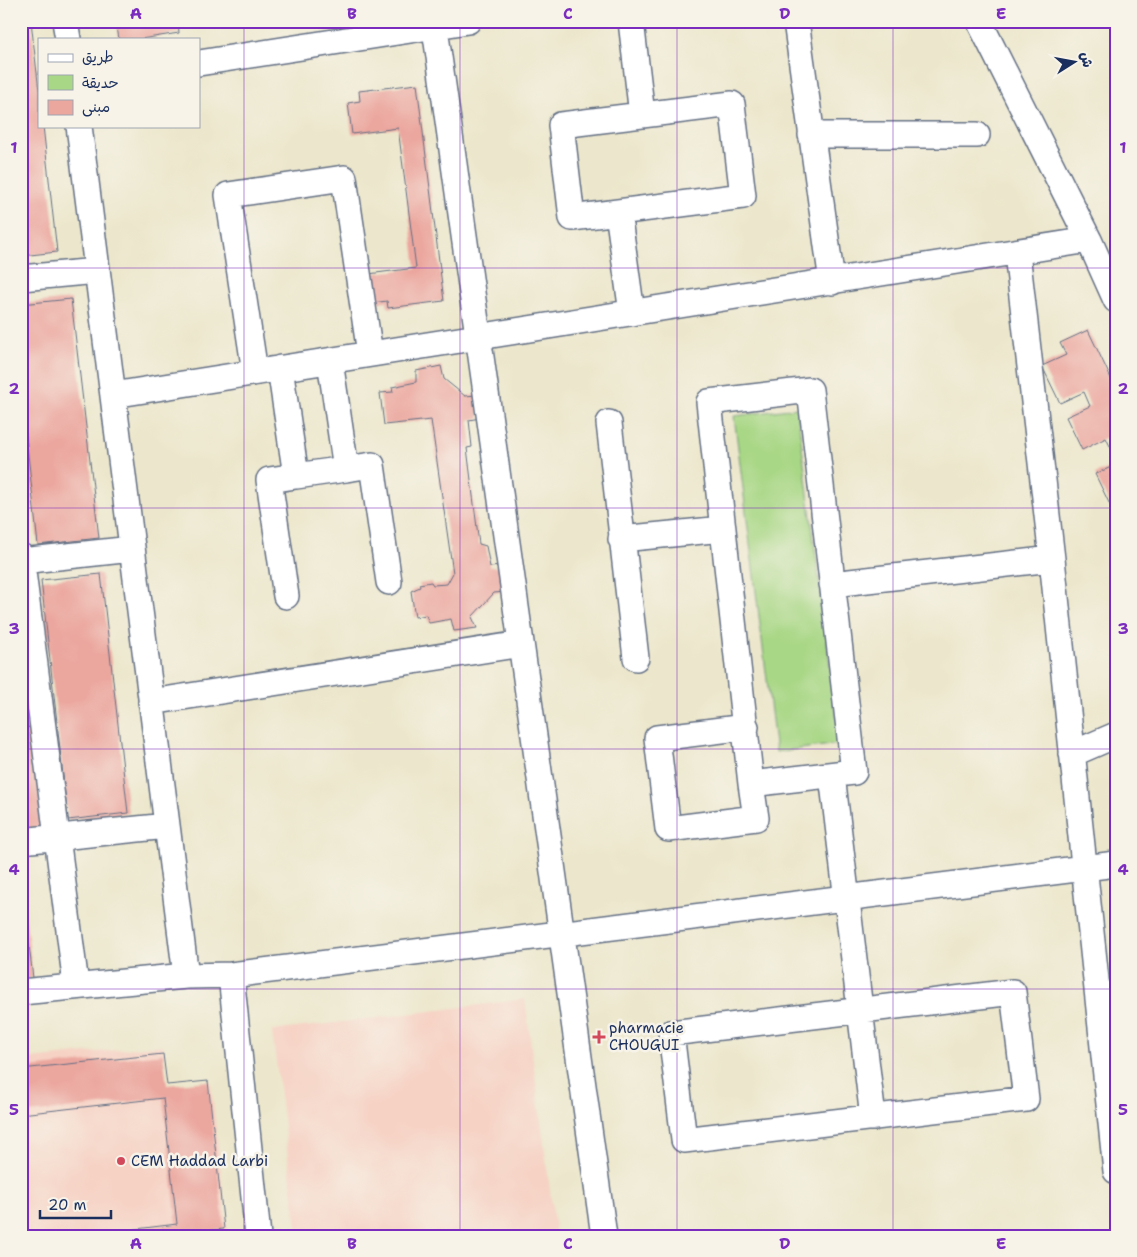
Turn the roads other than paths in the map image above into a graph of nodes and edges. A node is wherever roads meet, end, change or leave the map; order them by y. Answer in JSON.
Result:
{"nodes":[{"id":1,"x":65,"y":21,"type":"edge"},
{"id":2,"x":468,"y":21,"type":"edge"},
{"id":3,"x":631,"y":21,"type":"edge"},
{"id":4,"x":796,"y":21,"type":"edge"},
{"id":5,"x":979,"y":21,"type":"edge"},
{"id":6,"x":435,"y":24,"type":"edge"},
{"id":7,"x":68,"y":38,"type":"edge"},
{"id":8,"x":200,"y":63,"type":"edge"},
{"id":9,"x":642,"y":115,"type":"junction"},
{"id":10,"x":79,"y":128,"type":"edge"},
{"id":11,"x":811,"y":135,"type":"junction"},
{"id":12,"x":977,"y":135,"type":"dead end"},
{"id":13,"x":618,"y":212,"type":"junction"},
{"id":14,"x":1089,"y":240,"type":"junction"},
{"id":15,"x":1017,"y":253,"type":"junction"},
{"id":16,"x":97,"y":270,"type":"junction"},
{"id":17,"x":21,"y":278,"type":"edge"},
{"id":18,"x":832,"y":282,"type":"junction"},
{"id":19,"x":1116,"y":300,"type":"edge"},
{"id":20,"x":632,"y":313,"type":"junction"},
{"id":21,"x":478,"y":337,"type":"junction"},
{"id":22,"x":370,"y":354,"type":"junction"},
{"id":23,"x":330,"y":361,"type":"junction"},
{"id":24,"x":280,"y":368,"type":"junction"},
{"id":25,"x":255,"y":372,"type":"junction"},
{"id":26,"x":113,"y":395,"type":"junction"},
{"id":27,"x":608,"y":423,"type":"dead end"},
{"id":28,"x":346,"y":469,"type":"junction"},
{"id":29,"x":296,"y":476,"type":"junction"},
{"id":30,"x":723,"y":529,"type":"junction"},
{"id":31,"x":621,"y":539,"type":"junction"},
{"id":32,"x":132,"y":549,"type":"junction"},
{"id":33,"x":21,"y":556,"type":"edge"},
{"id":34,"x":1052,"y":559,"type":"junction"},
{"id":35,"x":22,"y":561,"type":"edge"},
{"id":36,"x":389,"y":582,"type":"dead end"},
{"id":37,"x":832,"y":584,"type":"junction"},
{"id":38,"x":286,"y":596,"type":"dead end"},
{"id":39,"x":522,"y":644,"type":"junction"},
{"id":40,"x":636,"y":658,"type":"dead end"},
{"id":41,"x":30,"y":696,"type":"edge"},
{"id":42,"x":151,"y":702,"type":"junction"},
{"id":43,"x":746,"y":728,"type":"junction"},
{"id":44,"x":1116,"y":735,"type":"edge"},
{"id":45,"x":1072,"y":754,"type":"junction"},
{"id":46,"x":832,"y":775,"type":"junction"},
{"id":47,"x":752,"y":784,"type":"junction"},
{"id":48,"x":167,"y":826,"type":"junction"},
{"id":49,"x":57,"y":836,"type":"junction"},
{"id":50,"x":21,"y":841,"type":"edge"},
{"id":51,"x":1116,"y":864,"type":"edge"},
{"id":52,"x":1084,"y":868,"type":"junction"},
{"id":53,"x":846,"y":898,"type":"junction"},
{"id":54,"x":562,"y":933,"type":"junction"},
{"id":55,"x":231,"y":975,"type":"junction"},
{"id":56,"x":186,"y":976,"type":"junction"},
{"id":57,"x":76,"y":986,"type":"junction"},
{"id":58,"x":21,"y":992,"type":"edge"},
{"id":59,"x":860,"y":1010,"type":"junction"},
{"id":60,"x":873,"y":1118,"type":"junction"},
{"id":61,"x":1116,"y":1171,"type":"edge"},
{"id":62,"x":258,"y":1236,"type":"edge"},
{"id":63,"x":604,"y":1236,"type":"edge"}],
"edges":[{"from":1,"to":7,"type":"street"},
{"from":2,"to":6,"type":"street"},
{"from":3,"to":9,"type":"street"},
{"from":4,"to":11,"type":"street"},
{"from":5,"to":14,"type":"street"},
{"from":6,"to":8,"type":"street"},
{"from":6,"to":21,"type":"street"},
{"from":9,"to":13,"type":"street"},
{"from":9,"to":13,"type":"street"},
{"from":10,"to":16,"type":"street"},
{"from":11,"to":12,"type":"street"},
{"from":11,"to":18,"type":"street"},
{"from":13,"to":20,"type":"street"},
{"from":14,"to":15,"type":"street"},
{"from":14,"to":19,"type":"street"},
{"from":15,"to":18,"type":"street"},
{"from":15,"to":34,"type":"street"},
{"from":16,"to":17,"type":"street"},
{"from":16,"to":26,"type":"street"},
{"from":18,"to":20,"type":"street"},
{"from":20,"to":21,"type":"street"},
{"from":21,"to":22,"type":"street"},
{"from":21,"to":39,"type":"street"},
{"from":22,"to":23,"type":"street"},
{"from":22,"to":25,"type":"street"},
{"from":23,"to":24,"type":"street"},
{"from":23,"to":28,"type":"street"},
{"from":24,"to":25,"type":"street"},
{"from":24,"to":29,"type":"street"},
{"from":25,"to":26,"type":"street"},
{"from":26,"to":32,"type":"street"},
{"from":27,"to":31,"type":"street"},
{"from":28,"to":29,"type":"street"},
{"from":28,"to":36,"type":"street"},
{"from":29,"to":38,"type":"street"},
{"from":30,"to":31,"type":"street"},
{"from":30,"to":37,"type":"street"},
{"from":30,"to":43,"type":"street"},
{"from":31,"to":40,"type":"street"},
{"from":32,"to":35,"type":"street"},
{"from":32,"to":42,"type":"street"},
{"from":33,"to":35,"type":"street"},
{"from":34,"to":37,"type":"street"},
{"from":34,"to":45,"type":"street"},
{"from":35,"to":41,"type":"street"},
{"from":37,"to":46,"type":"street"},
{"from":39,"to":42,"type":"street"},
{"from":39,"to":54,"type":"street"},
{"from":41,"to":49,"type":"street"},
{"from":42,"to":48,"type":"street"},
{"from":43,"to":47,"type":"street"},
{"from":43,"to":47,"type":"street"},
{"from":44,"to":45,"type":"street"},
{"from":45,"to":52,"type":"street"},
{"from":46,"to":47,"type":"street"},
{"from":46,"to":53,"type":"street"},
{"from":48,"to":49,"type":"street"},
{"from":48,"to":56,"type":"street"},
{"from":49,"to":50,"type":"street"},
{"from":49,"to":57,"type":"street"},
{"from":51,"to":52,"type":"street"},
{"from":52,"to":53,"type":"street"},
{"from":52,"to":61,"type":"street"},
{"from":53,"to":54,"type":"street"},
{"from":53,"to":59,"type":"street"},
{"from":54,"to":55,"type":"street"},
{"from":54,"to":63,"type":"street"},
{"from":55,"to":56,"type":"street"},
{"from":55,"to":62,"type":"street"},
{"from":56,"to":57,"type":"street"},
{"from":57,"to":58,"type":"street"},
{"from":59,"to":60,"type":"street"},
{"from":59,"to":60,"type":"street"},
{"from":59,"to":60,"type":"street"}]}
